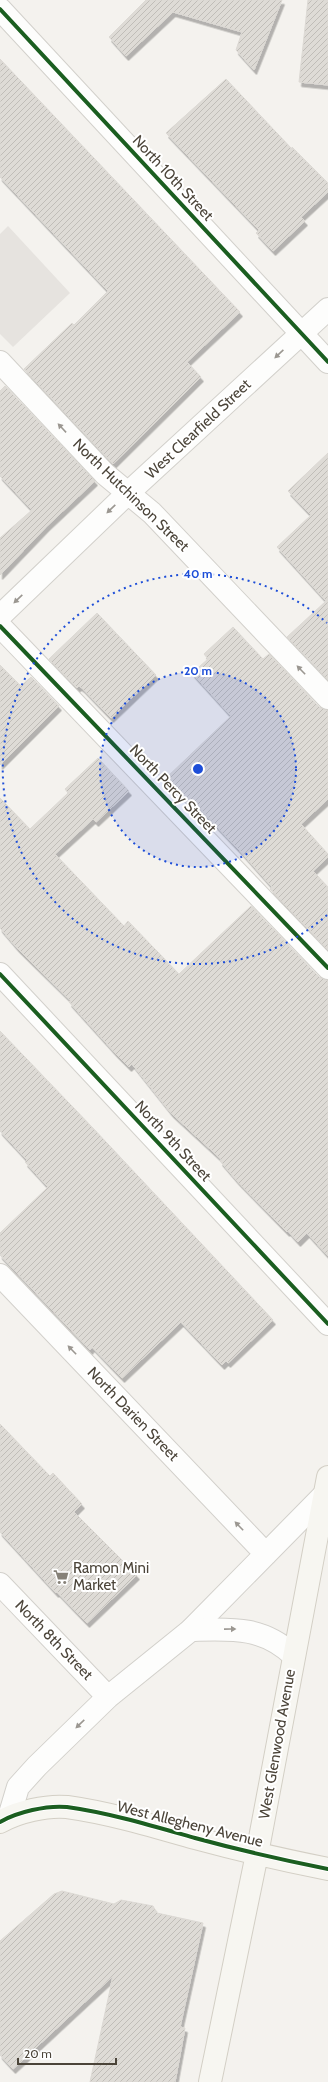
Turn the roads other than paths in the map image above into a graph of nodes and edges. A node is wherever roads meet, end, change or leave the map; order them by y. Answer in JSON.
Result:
{"nodes":[{"id":1,"x":0,"y":9,"type":"edge"},
{"id":2,"x":328,"y":309,"type":"edge"},
{"id":3,"x":301,"y":334,"type":"junction"},
{"id":4,"x":0,"y":362,"type":"edge"},
{"id":5,"x":328,"y":362,"type":"edge"},
{"id":6,"x":128,"y":493,"type":"junction"},
{"id":7,"x":0,"y":616,"type":"edge"},
{"id":8,"x":0,"y":626,"type":"edge"},
{"id":9,"x":328,"y":698,"type":"edge"},
{"id":10,"x":328,"y":968,"type":"edge"},
{"id":11,"x":0,"y":974,"type":"edge"},
{"id":12,"x":0,"y":1275,"type":"edge"},
{"id":13,"x":328,"y":1324,"type":"edge"},
{"id":14,"x":326,"y":1486,"type":"edge"},
{"id":15,"x":266,"y":1554,"type":"junction"},
{"id":16,"x":0,"y":1584,"type":"edge"},
{"id":17,"x":191,"y":1630,"type":"junction"},
{"id":18,"x":293,"y":1655,"type":"junction"},
{"id":19,"x":108,"y":1697,"type":"junction"},
{"id":20,"x":4,"y":1820,"type":"edge"},
{"id":21,"x":257,"y":1854,"type":"junction"},
{"id":22,"x":328,"y":1869,"type":"edge"},
{"id":23,"x":210,"y":2082,"type":"edge"}],
"edges":[{"from":1,"to":3,"type":"street","name":"North 10th Street"},
{"from":2,"to":3,"type":"street","name":"West Clearfield Street"},
{"from":3,"to":5,"type":"street","name":"North 10th Street"},
{"from":3,"to":6,"type":"street","name":"West Clearfield Street","one_way":true},
{"from":6,"to":4,"type":"street","name":"North Hutchinson Street","one_way":true},
{"from":6,"to":7,"type":"street","name":"West Clearfield Street","one_way":true},
{"from":9,"to":6,"type":"street","name":"North Hutchinson Street","one_way":true},
{"from":8,"to":10,"type":"street","name":"North Percy Street"},
{"from":11,"to":13,"type":"street","name":"North 9th Street"},
{"from":15,"to":12,"type":"street","name":"North Darien Street","one_way":true},
{"from":14,"to":15,"type":"street","name":"West Allegheny Avenue"},
{"from":14,"to":18,"type":"main road","name":"West Glenwood Avenue"},
{"from":15,"to":17,"type":"street","name":"West Allegheny Avenue"},
{"from":16,"to":19,"type":"street","name":"North 8th Street"},
{"from":17,"to":18,"type":"street","one_way":true},
{"from":17,"to":19,"type":"street","name":"West Allegheny Avenue"},
{"from":18,"to":21,"type":"main road","name":"West Glenwood Avenue"},
{"from":19,"to":20,"type":"street","name":"West Allegheny Avenue","one_way":true},
{"from":20,"to":21,"type":"main road","name":"West Allegheny Avenue"},
{"from":21,"to":22,"type":"main road","name":"West Allegheny Avenue"},
{"from":21,"to":23,"type":"main road","name":"West Glenwood Avenue"}]}
